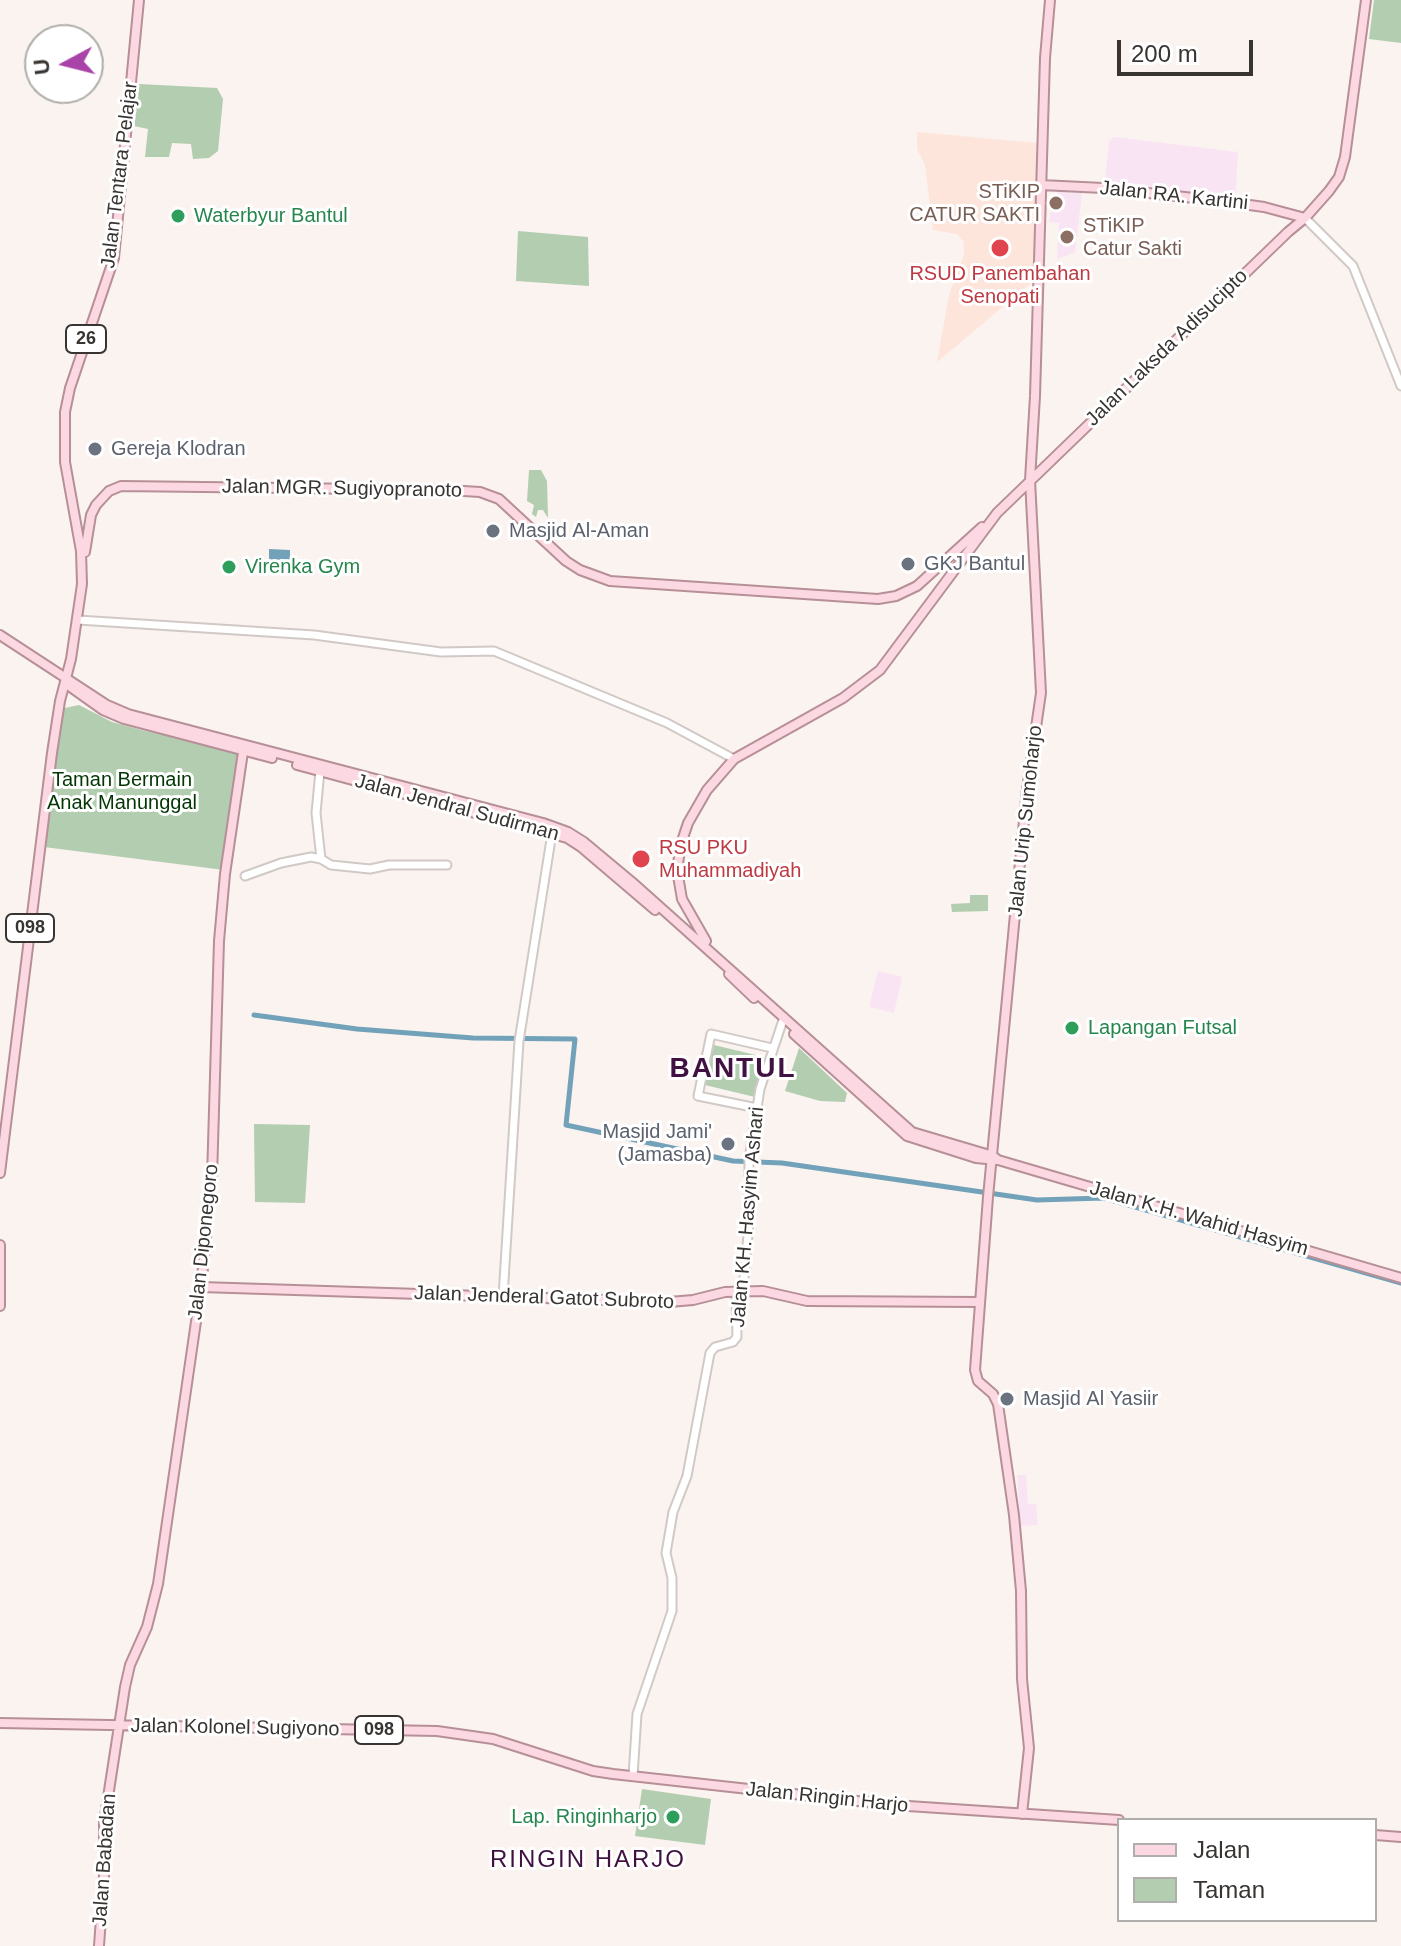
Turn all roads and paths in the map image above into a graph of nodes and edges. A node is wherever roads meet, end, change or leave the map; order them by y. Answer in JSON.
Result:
{"nodes":[{"id":1,"x":139,"y":0,"type":"edge"},
{"id":2,"x":1050,"y":0,"type":"edge"},
{"id":3,"x":1366,"y":0,"type":"edge"},
{"id":4,"x":1041,"y":185,"type":"junction"},
{"id":5,"x":1282,"y":211,"type":"junction"},
{"id":6,"x":1305,"y":218,"type":"junction"},
{"id":7,"x":1288,"y":232,"type":"junction"},
{"id":8,"x":1401,"y":386,"type":"edge"},
{"id":9,"x":1032,"y":454,"type":"junction"},
{"id":10,"x":1049,"y":462,"type":"junction"},
{"id":11,"x":1030,"y":480,"type":"junction"},
{"id":12,"x":1014,"y":496,"type":"junction"},
{"id":13,"x":1030,"y":505,"type":"junction"},
{"id":14,"x":997,"y":513,"type":"junction"},
{"id":15,"x":82,"y":584,"type":"junction"},
{"id":16,"x":78,"y":620,"type":"junction"},
{"id":17,"x":0,"y":638,"type":"edge"},
{"id":18,"x":65,"y":680,"type":"junction"},
{"id":19,"x":243,"y":752,"type":"junction"},
{"id":20,"x":734,"y":759,"type":"junction"},
{"id":21,"x":320,"y":771,"type":"junction"},
{"id":22,"x":408,"y":790,"type":"junction"},
{"id":23,"x":552,"y":833,"type":"junction"},
{"id":24,"x":321,"y":859,"type":"junction"},
{"id":25,"x":447,"y":865,"type":"dead end"},
{"id":26,"x":245,"y":876,"type":"dead end"},
{"id":27,"x":621,"y":876,"type":"junction"},
{"id":28,"x":703,"y":945,"type":"junction"},
{"id":29,"x":782,"y":1020,"type":"junction"},
{"id":30,"x":772,"y":1048,"type":"junction"},
{"id":31,"x":757,"y":1108,"type":"junction"},
{"id":32,"x":995,"y":1159,"type":"junction"},
{"id":33,"x":0,"y":1173,"type":"edge"},
{"id":34,"x":0,"y":1245,"type":"edge"},
{"id":35,"x":1401,"y":1278,"type":"edge"},
{"id":36,"x":201,"y":1287,"type":"junction"},
{"id":37,"x":739,"y":1292,"type":"junction"},
{"id":38,"x":503,"y":1297,"type":"junction"},
{"id":39,"x":980,"y":1302,"type":"junction"},
{"id":40,"x":0,"y":1306,"type":"edge"},
{"id":41,"x":0,"y":1723,"type":"edge"},
{"id":42,"x":119,"y":1726,"type":"junction"},
{"id":43,"x":633,"y":1776,"type":"junction"},
{"id":44,"x":1022,"y":1814,"type":"junction"},
{"id":45,"x":1117,"y":1820,"type":"edge"},
{"id":46,"x":1377,"y":1835,"type":"edge"},
{"id":47,"x":1401,"y":1837,"type":"edge"},
{"id":48,"x":99,"y":1946,"type":"edge"}],
"edges":[{"from":1,"to":15,"type":"main road","name":"Jalan Tentara Pelajar","number":"26"},
{"from":2,"to":4,"type":"main road","name":"Jalan Urip Sumoharjo"},
{"from":3,"to":6,"type":"main road","name":"Jalan Laksda Adisucipto"},
{"from":4,"to":5,"type":"main road","name":"Jalan RA. Kartini"},
{"from":4,"to":9,"type":"main road","name":"Jalan Urip Sumoharjo"},
{"from":5,"to":6,"type":"main road","name":"Jalan RA. Kartini"},
{"from":5,"to":7,"type":"main road"},
{"from":6,"to":7,"type":"main road","name":"Jalan Laksda Adisucipto"},
{"from":6,"to":8,"type":"street"},
{"from":7,"to":10,"type":"main road","name":"Jalan Laksda Adisucipto"},
{"from":9,"to":10,"type":"main road"},
{"from":9,"to":11,"type":"main road","name":"Jalan Urip Sumoharjo"},
{"from":10,"to":11,"type":"main road","name":"Jalan Laksda Adisucipto"},
{"from":11,"to":12,"type":"main road","name":"Jalan Laksda Adisucipto"},
{"from":11,"to":13,"type":"main road","name":"Jalan Urip Sumoharjo"},
{"from":12,"to":13,"type":"main road"},
{"from":12,"to":14,"type":"main road","name":"Jalan Laksda Adisucipto"},
{"from":13,"to":32,"type":"main road","name":"Jalan Urip Sumoharjo"},
{"from":14,"to":15,"type":"main road","name":"Jalan MGR. Sugiyopranoto"},
{"from":14,"to":20,"type":"main road"},
{"from":15,"to":16,"type":"main road","name":"Jalan Tentara Pelajar","number":"26"},
{"from":16,"to":18,"type":"main road","name":"Jalan Tentara Pelajar","number":"26"},
{"from":16,"to":20,"type":"street"},
{"from":17,"to":18,"type":"main road"},
{"from":18,"to":19,"type":"main road","name":"Jalan Jendral Sudirman"},
{"from":18,"to":22,"type":"main road","name":"Jalan Jendral Sudirman"},
{"from":18,"to":33,"type":"main road","number":"098"},
{"from":19,"to":21,"type":"main road","name":"Jalan Jendral Sudirman"},
{"from":19,"to":36,"type":"main road","name":"Jalan Diponegoro"},
{"from":20,"to":28,"type":"main road"},
{"from":21,"to":22,"type":"main road","name":"Jalan Jendral Sudirman"},
{"from":21,"to":24,"type":"street"},
{"from":22,"to":23,"type":"main road","name":"Jalan Jendral Sudirman"},
{"from":22,"to":27,"type":"main road","name":"Jalan Jendral Sudirman"},
{"from":23,"to":27,"type":"main road","name":"Jalan Jendral Sudirman"},
{"from":23,"to":38,"type":"street"},
{"from":24,"to":25,"type":"street"},
{"from":24,"to":26,"type":"street"},
{"from":27,"to":28,"type":"main road","name":"Jalan Jendral Sudirman"},
{"from":27,"to":29,"type":"main road","name":"Jalan Jendral Sudirman"},
{"from":28,"to":29,"type":"main road","name":"Jalan Jendral Sudirman"},
{"from":29,"to":30,"type":"street","name":"Jalan KH. Hasyim Ashari"},
{"from":29,"to":32,"type":"main road","name":"Jalan Jendral Sudirman"},
{"from":30,"to":31,"type":"street","name":"Jalan KH. Hasyim Ashari"},
{"from":30,"to":31,"type":"street"},
{"from":31,"to":37,"type":"street","name":"Jalan KH. Hasyim Ashari"},
{"from":32,"to":35,"type":"main road","name":"Jalan K.H. Wahid Hasyim"},
{"from":32,"to":39,"type":"main road","name":"Jalan Urip Sumoharjo"},
{"from":34,"to":40,"type":"main road"},
{"from":36,"to":38,"type":"main road","name":"Jalan Jenderal Gatot Subroto"},
{"from":36,"to":42,"type":"main road","name":"Jalan Diponegoro"},
{"from":37,"to":38,"type":"main road","name":"Jalan Jenderal Gatot Subroto"},
{"from":37,"to":39,"type":"main road","name":"Jalan Jenderal Gatot Subroto"},
{"from":37,"to":43,"type":"street","name":"Jalan KH. Hasyim Ashari"},
{"from":39,"to":44,"type":"main road","name":"Jalan Urip Sumoharjo"},
{"from":41,"to":42,"type":"main road","number":"098"},
{"from":42,"to":43,"type":"main road","name":"Jalan Kolonel Sugiyono","number":"098"},
{"from":42,"to":48,"type":"main road","name":"Jalan Babadan"},
{"from":43,"to":44,"type":"main road","name":"Jalan Ringin Harjo","number":"098"},
{"from":44,"to":45,"type":"main road","number":"098"},
{"from":46,"to":47,"type":"main road"}]}
